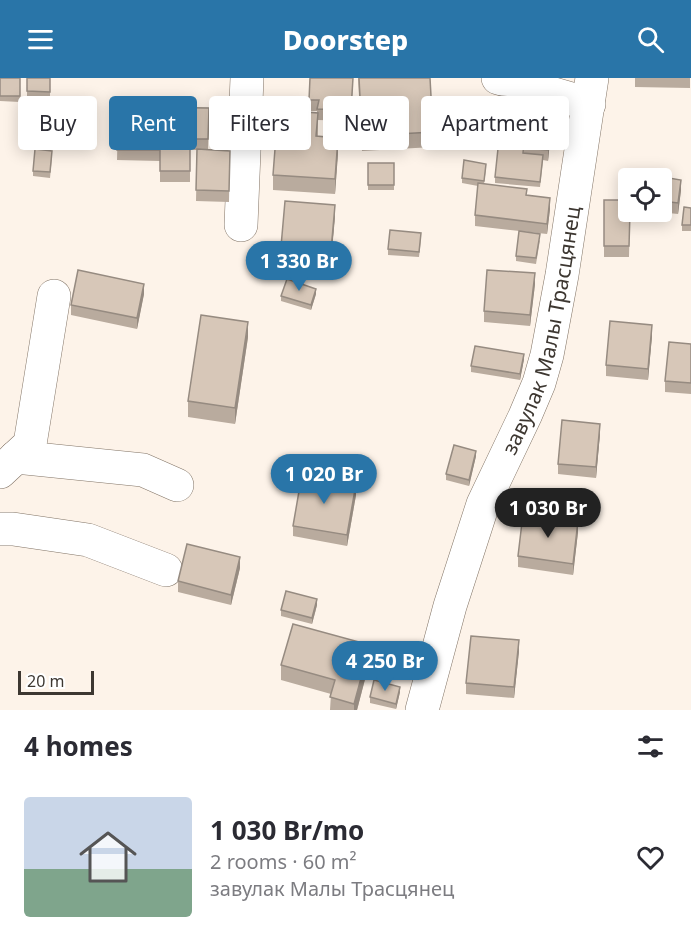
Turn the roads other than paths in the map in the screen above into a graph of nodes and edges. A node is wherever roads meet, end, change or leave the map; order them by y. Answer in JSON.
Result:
{"nodes":[{"id":1,"x":247,"y":78,"type":"edge"},
{"id":2,"x":498,"y":78,"type":"edge"},
{"id":3,"x":590,"y":91,"type":"edge"},
{"id":4,"x":241,"y":225,"type":"dead end"},
{"id":5,"x":54,"y":296,"type":"dead end"},
{"id":6,"x":8,"y":464,"type":"edge"},
{"id":7,"x":177,"y":485,"type":"dead end"},
{"id":8,"x":0,"y":529,"type":"edge"},
{"id":9,"x":166,"y":570,"type":"dead end"},
{"id":10,"x":422,"y":710,"type":"edge"}],
"edges":[{"from":1,"to":4,"type":"street"},
{"from":2,"to":3,"type":"street"},
{"from":3,"to":10,"type":"street","name":"завулак Малы Трасцянец"},
{"from":5,"to":6,"type":"street"},
{"from":6,"to":7,"type":"street"},
{"from":8,"to":9,"type":"street"}]}
